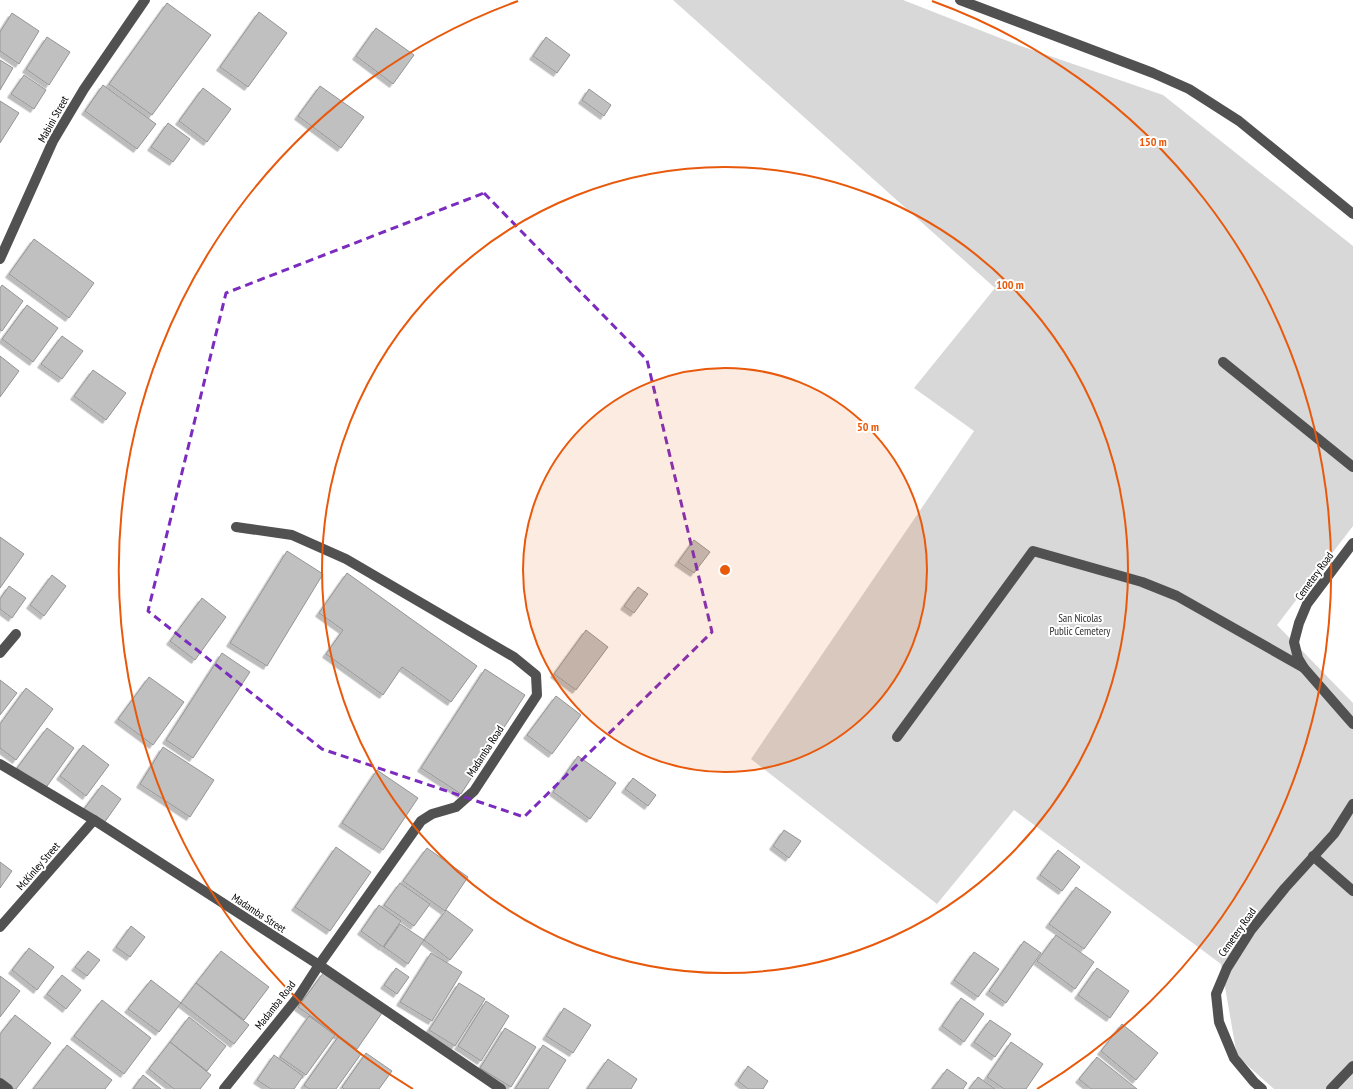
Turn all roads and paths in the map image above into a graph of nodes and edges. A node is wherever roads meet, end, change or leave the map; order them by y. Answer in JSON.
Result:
{"nodes":[{"id":1,"x":145,"y":0,"type":"edge"},
{"id":2,"x":960,"y":0,"type":"edge"},
{"id":3,"x":1353,"y":214,"type":"edge"},
{"id":4,"x":0,"y":259,"type":"edge"},
{"id":5,"x":1223,"y":362,"type":"dead end"},
{"id":6,"x":1353,"y":467,"type":"edge"},
{"id":7,"x":236,"y":527,"type":"dead end"},
{"id":8,"x":1353,"y":543,"type":"edge"},
{"id":9,"x":16,"y":634,"type":"dead end"},
{"id":10,"x":0,"y":653,"type":"edge"},
{"id":11,"x":1304,"y":668,"type":"junction"},
{"id":12,"x":1353,"y":724,"type":"edge"},
{"id":13,"x":897,"y":737,"type":"dead end"},
{"id":14,"x":0,"y":764,"type":"edge"},
{"id":15,"x":1353,"y":804,"type":"edge"},
{"id":16,"x":94,"y":820,"type":"junction"},
{"id":17,"x":1314,"y":856,"type":"junction"},
{"id":18,"x":1353,"y":892,"type":"edge"},
{"id":19,"x":0,"y":927,"type":"edge"},
{"id":20,"x":319,"y":965,"type":"junction"},
{"id":21,"x":1353,"y":1066,"type":"edge"},
{"id":22,"x":0,"y":1083,"type":"edge"},
{"id":23,"x":8,"y":1089,"type":"edge"},
{"id":24,"x":224,"y":1089,"type":"edge"},
{"id":25,"x":501,"y":1089,"type":"edge"},
{"id":26,"x":1262,"y":1089,"type":"edge"},
{"id":27,"x":1331,"y":1089,"type":"edge"}],
"edges":[{"from":1,"to":4,"type":"street","name":"Mabini Street"},
{"from":2,"to":3,"type":"street"},
{"from":5,"to":6,"type":"street"},
{"from":7,"to":20,"type":"street","name":"Madamba Road"},
{"from":8,"to":11,"type":"street","name":"Cemetery Road"},
{"from":9,"to":10,"type":"street"},
{"from":11,"to":12,"type":"street","name":"Cemetery Road"},
{"from":11,"to":13,"type":"street"},
{"from":14,"to":16,"type":"street","name":"Madamba Street"},
{"from":15,"to":17,"type":"street","name":"Cemetery Road"},
{"from":16,"to":19,"type":"street","name":"McKinley Street"},
{"from":16,"to":20,"type":"street","name":"Madamba Street"},
{"from":17,"to":18,"type":"street"},
{"from":17,"to":26,"type":"street","name":"Cemetery Road"},
{"from":20,"to":24,"type":"street","name":"Madamba Road"},
{"from":20,"to":25,"type":"street","name":"Madamba Street"},
{"from":21,"to":27,"type":"street"},
{"from":22,"to":23,"type":"street"}]}
